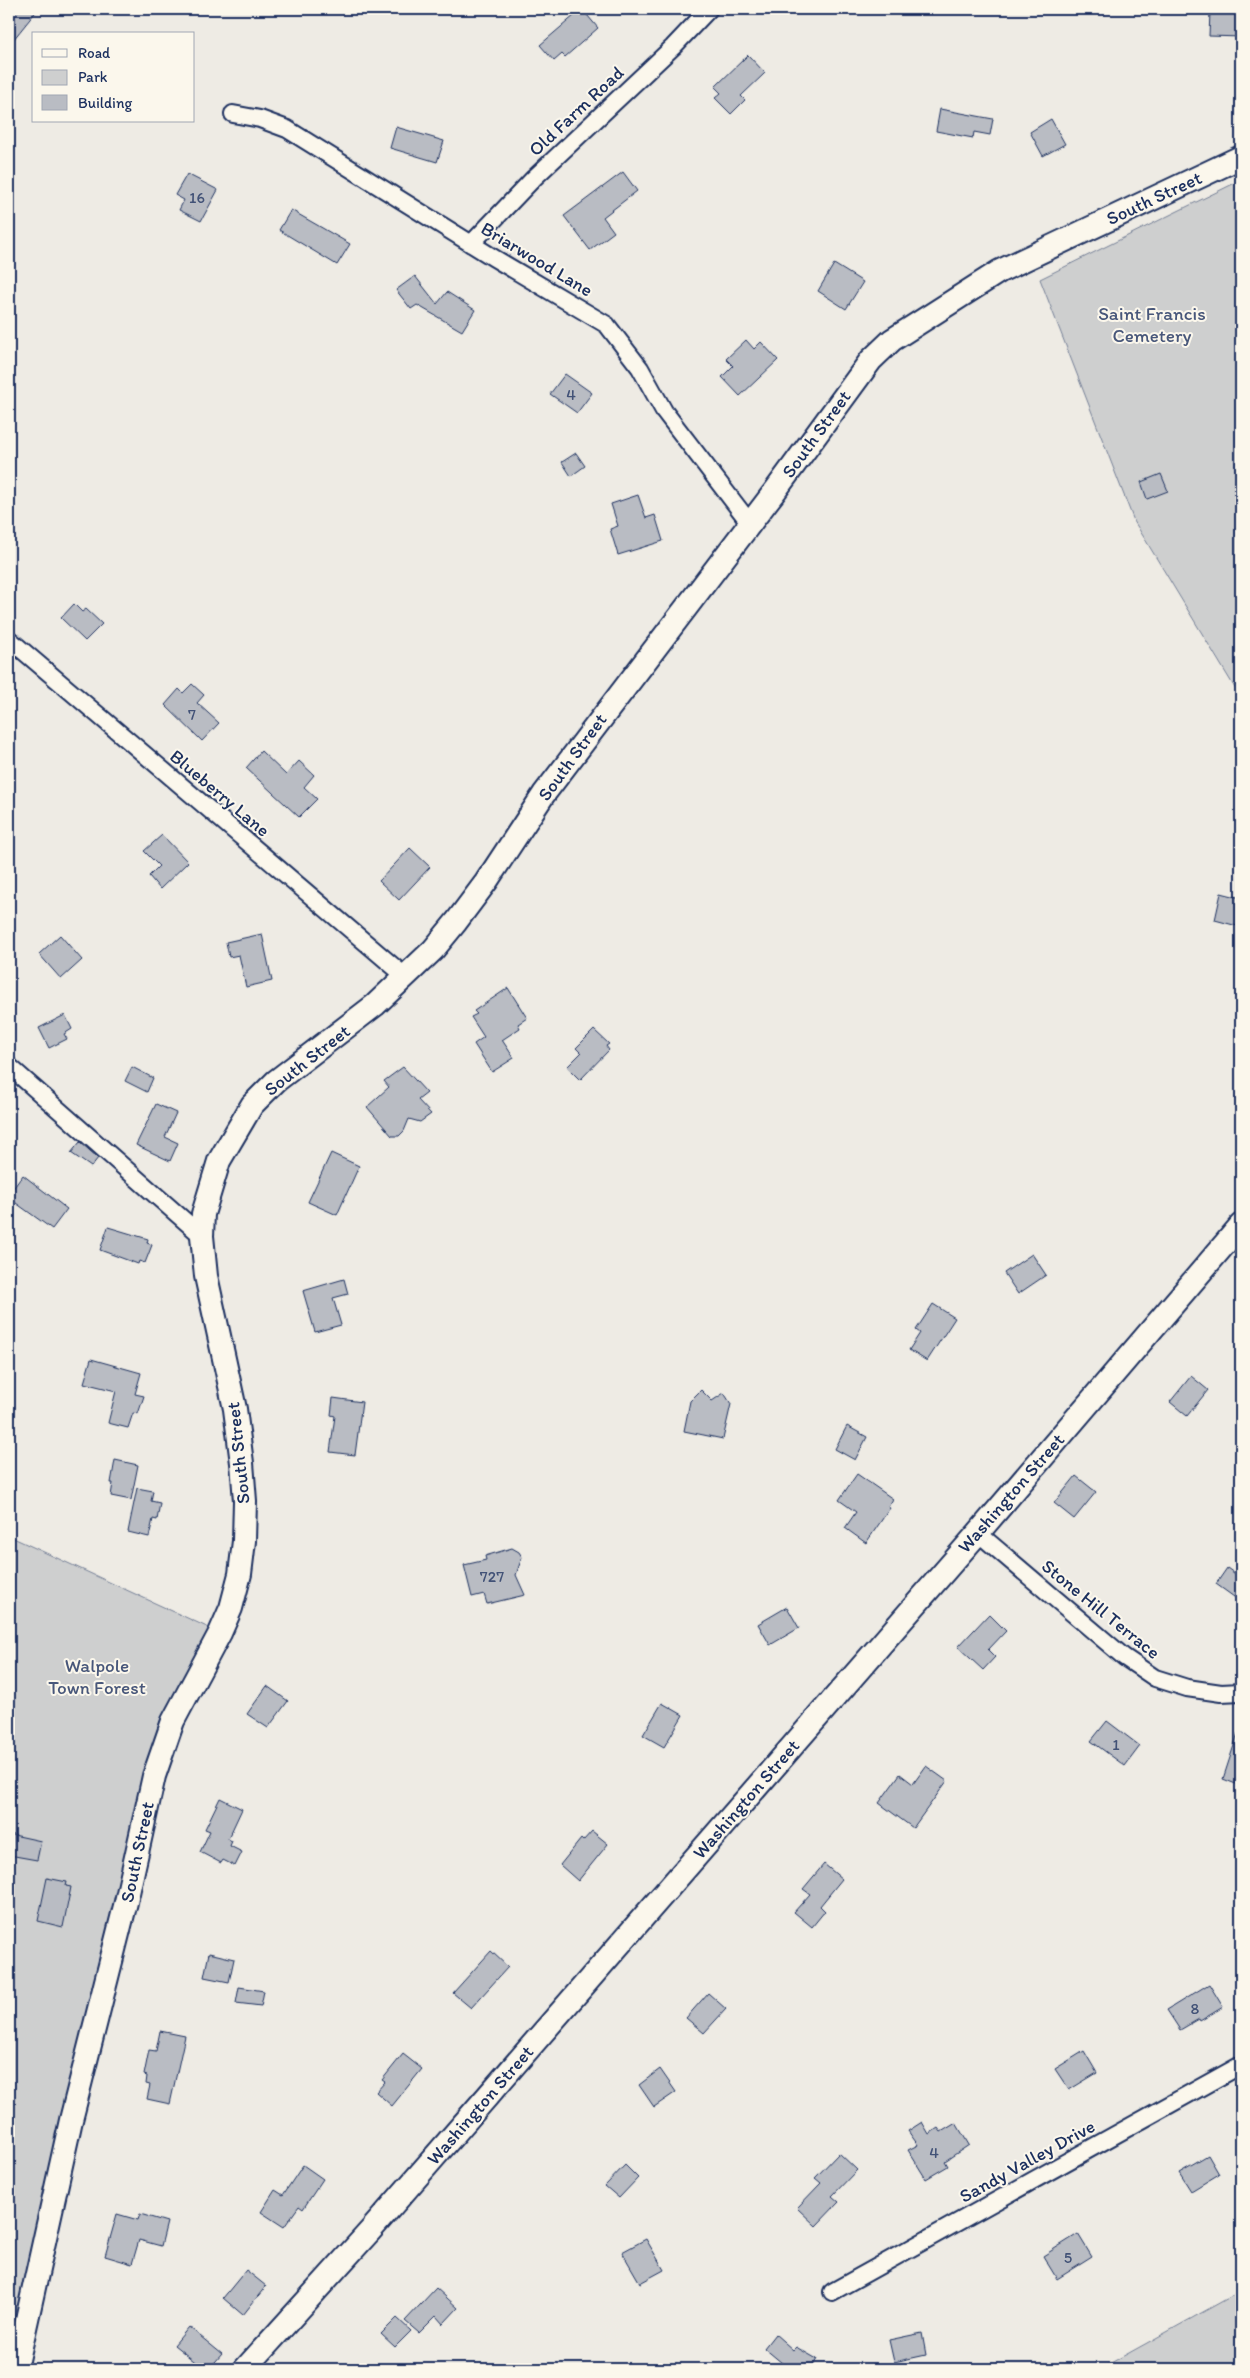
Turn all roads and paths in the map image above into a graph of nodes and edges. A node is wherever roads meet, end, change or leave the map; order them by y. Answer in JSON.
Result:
{"nodes":[{"id":1,"x":709,"y":9,"type":"edge"},
{"id":2,"x":233,"y":114,"type":"dead end"},
{"id":3,"x":1241,"y":157,"type":"edge"},
{"id":4,"x":471,"y":244,"type":"junction"},
{"id":5,"x":749,"y":522,"type":"junction"},
{"id":6,"x":9,"y":639,"type":"edge"},
{"id":7,"x":406,"y":977,"type":"junction"},
{"id":8,"x":9,"y":1066,"type":"edge"},
{"id":9,"x":1241,"y":1224,"type":"edge"},
{"id":10,"x":202,"y":1236,"type":"junction"},
{"id":11,"x":978,"y":1533,"type":"junction"},
{"id":12,"x":1241,"y":1692,"type":"edge"},
{"id":13,"x":1241,"y":2065,"type":"edge"},
{"id":14,"x":832,"y":2292,"type":"dead end"},
{"id":15,"x":16,"y":2369,"type":"edge"},
{"id":16,"x":245,"y":2369,"type":"edge"}],
"edges":[{"from":1,"to":4,"type":"street","name":"Old Farm Road"},
{"from":2,"to":4,"type":"street","name":"Briarwood Lane"},
{"from":3,"to":5,"type":"street","name":"South Street"},
{"from":4,"to":5,"type":"street","name":"Briarwood Lane"},
{"from":5,"to":7,"type":"street","name":"South Street"},
{"from":6,"to":7,"type":"street","name":"Blueberry Lane"},
{"from":7,"to":10,"type":"street","name":"South Street"},
{"from":8,"to":10,"type":"street"},
{"from":9,"to":11,"type":"street","name":"Washington Street"},
{"from":10,"to":15,"type":"street","name":"South Street"},
{"from":11,"to":12,"type":"street","name":"Stone Hill Terrace"},
{"from":11,"to":16,"type":"street","name":"Washington Street"},
{"from":13,"to":14,"type":"street","name":"Sandy Valley Drive"}]}
